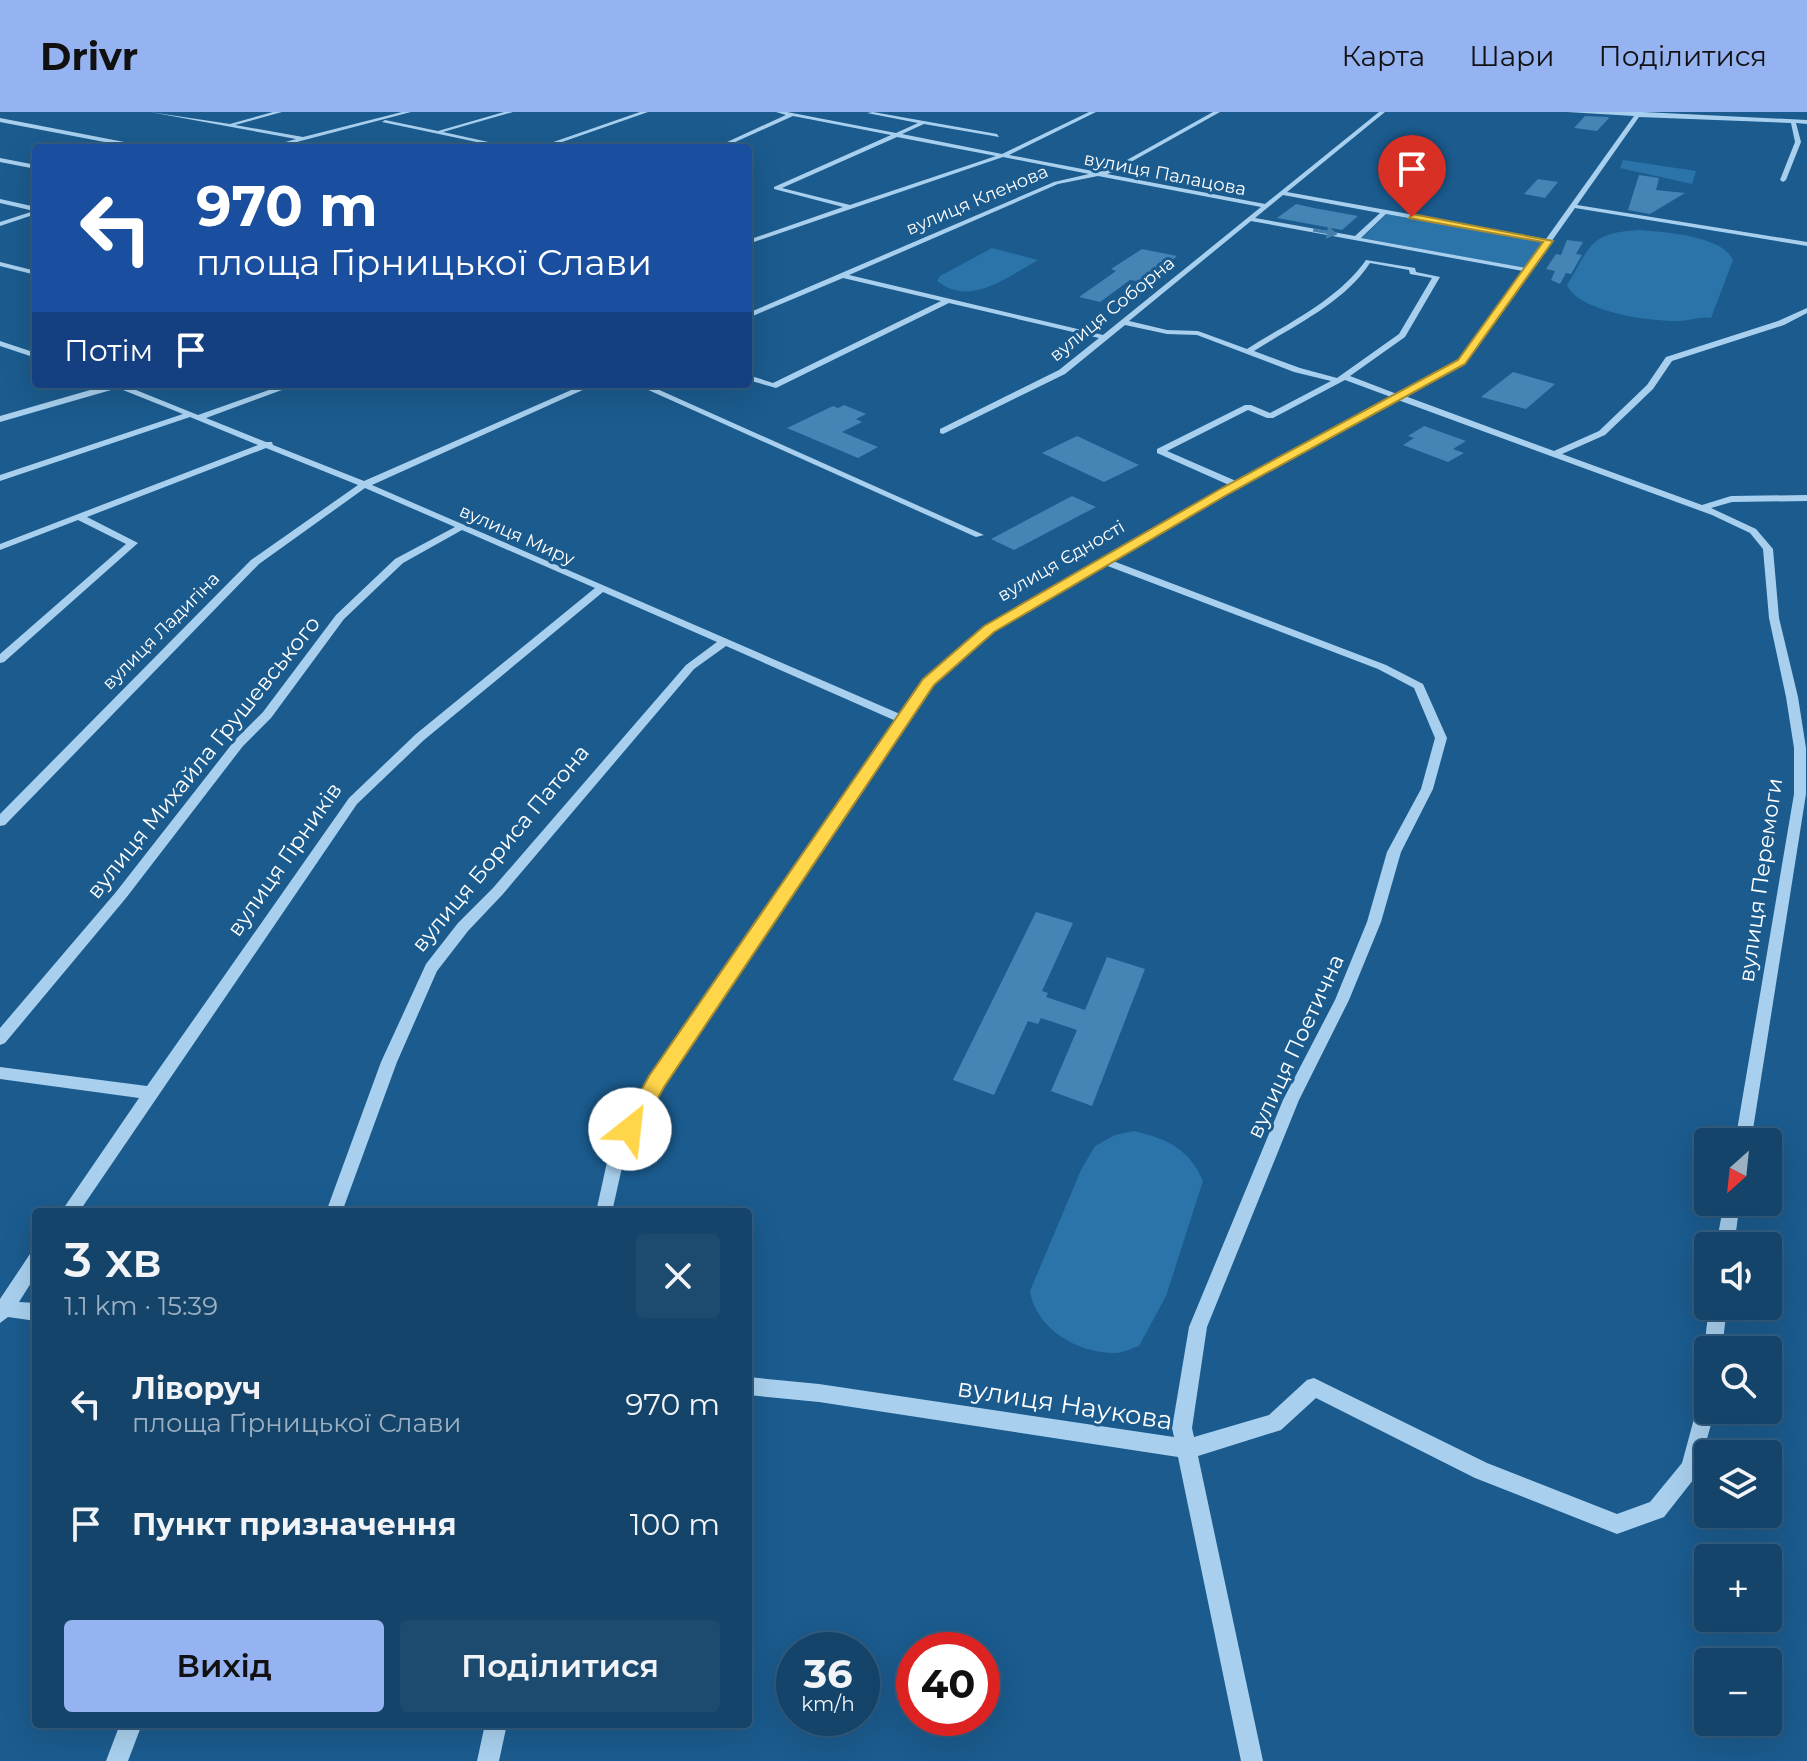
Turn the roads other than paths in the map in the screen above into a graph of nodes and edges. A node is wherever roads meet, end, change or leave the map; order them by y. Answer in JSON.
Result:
{"nodes":[{"id":1,"x":153,"y":112,"type":"edge"},
{"id":2,"x":195,"y":112,"type":"edge"},
{"id":3,"x":279,"y":112,"type":"edge"},
{"id":4,"x":408,"y":112,"type":"edge"},
{"id":5,"x":510,"y":112,"type":"edge"},
{"id":6,"x":645,"y":112,"type":"edge"},
{"id":7,"x":779,"y":112,"type":"edge"},
{"id":8,"x":1093,"y":112,"type":"edge"},
{"id":9,"x":1217,"y":112,"type":"edge"},
{"id":10,"x":1382,"y":112,"type":"edge"},
{"id":11,"x":1570,"y":112,"type":"edge"},
{"id":12,"x":796,"y":113,"type":"edge"},
{"id":13,"x":870,"y":113,"type":"edge"},
{"id":14,"x":1639,"y":114,"type":"edge"},
{"id":15,"x":10,"y":115,"type":"dead end"},
{"id":16,"x":180,"y":117,"type":"junction"},
{"id":17,"x":0,"y":119,"type":"edge"},
{"id":18,"x":379,"y":121,"type":"junction"},
{"id":19,"x":1793,"y":122,"type":"junction"},
{"id":20,"x":1807,"y":122,"type":"edge"},
{"id":21,"x":923,"y":123,"type":"junction"},
{"id":22,"x":229,"y":126,"type":"junction"},
{"id":23,"x":437,"y":132,"type":"junction"},
{"id":24,"x":896,"y":135,"type":"junction"},
{"id":25,"x":997,"y":136,"type":"dead end"},
{"id":26,"x":305,"y":139,"type":"junction"},
{"id":27,"x":125,"y":144,"type":"edge"},
{"id":28,"x":285,"y":144,"type":"edge"},
{"id":29,"x":494,"y":144,"type":"edge"},
{"id":30,"x":551,"y":144,"type":"edge"},
{"id":31,"x":726,"y":144,"type":"edge"},
{"id":32,"x":1003,"y":155,"type":"junction"},
{"id":33,"x":0,"y":160,"type":"edge"},
{"id":34,"x":32,"y":166,"type":"edge"},
{"id":35,"x":1099,"y":175,"type":"junction"},
{"id":36,"x":1783,"y":180,"type":"dead end"},
{"id":37,"x":1280,"y":193,"type":"junction"},
{"id":38,"x":0,"y":201,"type":"edge"},
{"id":39,"x":1264,"y":206,"type":"junction"},
{"id":40,"x":1573,"y":206,"type":"junction"},
{"id":41,"x":850,"y":207,"type":"junction"},
{"id":42,"x":32,"y":209,"type":"edge"},
{"id":43,"x":32,"y":212,"type":"edge"},
{"id":44,"x":1384,"y":212,"type":"junction"},
{"id":45,"x":1249,"y":219,"type":"junction"},
{"id":46,"x":0,"y":224,"type":"edge"},
{"id":47,"x":1357,"y":238,"type":"junction"},
{"id":48,"x":752,"y":241,"type":"edge"},
{"id":49,"x":1548,"y":241,"type":"junction"},
{"id":50,"x":1807,"y":244,"type":"edge"},
{"id":51,"x":0,"y":264,"type":"edge"},
{"id":52,"x":1527,"y":270,"type":"junction"},
{"id":53,"x":32,"y":272,"type":"edge"},
{"id":54,"x":841,"y":275,"type":"junction"},
{"id":55,"x":946,"y":301,"type":"junction"},
{"id":56,"x":1807,"y":310,"type":"edge"},
{"id":57,"x":752,"y":314,"type":"edge"},
{"id":58,"x":1123,"y":322,"type":"junction"},
{"id":59,"x":1104,"y":337,"type":"junction"},
{"id":60,"x":0,"y":343,"type":"edge"},
{"id":61,"x":1249,"y":351,"type":"junction"},
{"id":62,"x":32,"y":355,"type":"edge"},
{"id":63,"x":752,"y":378,"type":"edge"},
{"id":64,"x":1340,"y":378,"type":"junction"},
{"id":65,"x":108,"y":388,"type":"edge"},
{"id":66,"x":126,"y":388,"type":"edge"},
{"id":67,"x":282,"y":388,"type":"edge"},
{"id":68,"x":583,"y":388,"type":"edge"},
{"id":69,"x":648,"y":388,"type":"edge"},
{"id":70,"x":1398,"y":397,"type":"junction"},
{"id":71,"x":196,"y":416,"type":"junction"},
{"id":72,"x":0,"y":419,"type":"edge"},
{"id":73,"x":943,"y":431,"type":"dead end"},
{"id":74,"x":269,"y":444,"type":"junction"},
{"id":75,"x":1555,"y":454,"type":"junction"},
{"id":76,"x":0,"y":478,"type":"edge"},
{"id":77,"x":364,"y":485,"type":"junction"},
{"id":78,"x":1237,"y":485,"type":"junction"},
{"id":79,"x":1807,"y":498,"type":"edge"},
{"id":80,"x":1703,"y":508,"type":"junction"},
{"id":81,"x":77,"y":516,"type":"junction"},
{"id":82,"x":461,"y":527,"type":"junction"},
{"id":83,"x":979,"y":535,"type":"dead end"},
{"id":84,"x":0,"y":547,"type":"edge"},
{"id":85,"x":1104,"y":561,"type":"junction"},
{"id":86,"x":600,"y":589,"type":"junction"},
{"id":87,"x":724,"y":642,"type":"junction"},
{"id":88,"x":0,"y":660,"type":"edge"},
{"id":89,"x":904,"y":720,"type":"junction"},
{"id":90,"x":1802,"y":728,"type":"edge"},
{"id":91,"x":1803,"y":795,"type":"edge"},
{"id":92,"x":0,"y":822,"type":"edge"},
{"id":93,"x":0,"y":1039,"type":"edge"},
{"id":94,"x":0,"y":1073,"type":"edge"},
{"id":95,"x":149,"y":1093,"type":"junction"},
{"id":96,"x":1745,"y":1128,"type":"edge"},
{"id":97,"x":72,"y":1208,"type":"edge"},
{"id":98,"x":335,"y":1208,"type":"edge"},
{"id":99,"x":605,"y":1208,"type":"edge"},
{"id":100,"x":32,"y":1266,"type":"edge"},
{"id":101,"x":1,"y":1310,"type":"edge"},
{"id":102,"x":32,"y":1312,"type":"edge"},
{"id":103,"x":752,"y":1386,"type":"edge"},
{"id":104,"x":1702,"y":1424,"type":"edge"},
{"id":105,"x":1187,"y":1449,"type":"junction"},
{"id":106,"x":129,"y":1728,"type":"edge"},
{"id":107,"x":495,"y":1728,"type":"edge"},
{"id":108,"x":117,"y":1761,"type":"edge"},
{"id":109,"x":488,"y":1761,"type":"edge"},
{"id":110,"x":1252,"y":1761,"type":"edge"}],
"edges":[{"from":1,"to":16,"type":"street"},
{"from":2,"to":16,"type":"street"},
{"from":3,"to":22,"type":"street"},
{"from":4,"to":18,"type":"street"},
{"from":5,"to":23,"type":"street"},
{"from":6,"to":30,"type":"street"},
{"from":7,"to":12,"type":"street","name":"вулиця Палацова"},
{"from":8,"to":32,"type":"street"},
{"from":9,"to":35,"type":"street","name":"вулиця Кленова"},
{"from":10,"to":37,"type":"street","name":"вулиця Соборна"},
{"from":11,"to":14,"type":"street"},
{"from":12,"to":24,"type":"street","name":"вулиця Палацова"},
{"from":12,"to":31,"type":"street"},
{"from":13,"to":21,"type":"street"},
{"from":14,"to":19,"type":"street"},
{"from":14,"to":40,"type":"street","name":"вулиця Єдності"},
{"from":15,"to":17,"type":"street"},
{"from":16,"to":22,"type":"street"},
{"from":17,"to":27,"type":"street"},
{"from":18,"to":23,"type":"street"},
{"from":18,"to":26,"type":"street"},
{"from":19,"to":20,"type":"street"},
{"from":19,"to":36,"type":"street"},
{"from":21,"to":24,"type":"street"},
{"from":21,"to":25,"type":"street"},
{"from":22,"to":26,"type":"street"},
{"from":23,"to":29,"type":"street"},
{"from":24,"to":32,"type":"street","name":"вулиця Палацова"},
{"from":24,"to":41,"type":"street"},
{"from":26,"to":28,"type":"street"},
{"from":32,"to":35,"type":"street","name":"вулиця Палацова"},
{"from":32,"to":41,"type":"street"},
{"from":33,"to":34,"type":"street"},
{"from":35,"to":39,"type":"street","name":"вулиця Палацова"},
{"from":35,"to":54,"type":"street","name":"вулиця Кленова"},
{"from":37,"to":39,"type":"street","name":"вулиця Соборна"},
{"from":37,"to":44,"type":"street"},
{"from":38,"to":42,"type":"street"},
{"from":39,"to":45,"type":"street","name":"вулиця Соборна"},
{"from":40,"to":49,"type":"street","name":"вулиця Єдності"},
{"from":40,"to":50,"type":"street"},
{"from":41,"to":48,"type":"street"},
{"from":43,"to":46,"type":"street"},
{"from":44,"to":47,"type":"street"},
{"from":44,"to":49,"type":"street"},
{"from":45,"to":47,"type":"street","one_way":true},
{"from":45,"to":58,"type":"street","name":"вулиця Соборна"},
{"from":47,"to":52,"type":"street"},
{"from":49,"to":52,"type":"street","name":"вулиця Єдності"},
{"from":51,"to":53,"type":"street"},
{"from":52,"to":70,"type":"street","name":"вулиця Єдності"},
{"from":54,"to":55,"type":"street"},
{"from":54,"to":57,"type":"street","name":"вулиця Кленова"},
{"from":55,"to":59,"type":"street"},
{"from":55,"to":63,"type":"street"},
{"from":56,"to":75,"type":"street"},
{"from":58,"to":59,"type":"street","name":"вулиця Соборна"},
{"from":58,"to":61,"type":"street","name":"вулиця Перемоги"},
{"from":59,"to":73,"type":"street","name":"вулиця Соборна"},
{"from":60,"to":62,"type":"street"},
{"from":61,"to":64,"type":"street","name":"вулиця Перемоги"},
{"from":61,"to":64,"type":"street"},
{"from":64,"to":70,"type":"street","name":"вулиця Перемоги"},
{"from":64,"to":78,"type":"street"},
{"from":65,"to":72,"type":"street"},
{"from":66,"to":71,"type":"street","name":"вулиця Миру"},
{"from":67,"to":71,"type":"street"},
{"from":68,"to":77,"type":"street"},
{"from":69,"to":83,"type":"street"},
{"from":70,"to":75,"type":"street","name":"вулиця Перемоги"},
{"from":70,"to":78,"type":"street","name":"вулиця Єдності"},
{"from":71,"to":74,"type":"street","name":"вулиця Миру"},
{"from":71,"to":76,"type":"street"},
{"from":74,"to":77,"type":"street","name":"вулиця Миру"},
{"from":74,"to":81,"type":"street"},
{"from":75,"to":80,"type":"street","name":"вулиця Перемоги"},
{"from":77,"to":82,"type":"street","name":"вулиця Миру"},
{"from":77,"to":92,"type":"street","name":"вулиця Ладигіна"},
{"from":78,"to":85,"type":"street","name":"вулиця Єдності"},
{"from":79,"to":80,"type":"street"},
{"from":80,"to":90,"type":"street","name":"вулиця Перемоги"},
{"from":81,"to":84,"type":"street"},
{"from":81,"to":88,"type":"street"},
{"from":82,"to":86,"type":"street","name":"вулиця Миру"},
{"from":82,"to":93,"type":"street","name":"вулиця Михайла Грушевського"},
{"from":85,"to":89,"type":"street","name":"вулиця Єдності"},
{"from":85,"to":105,"type":"street","name":"вулиця Поетична"},
{"from":86,"to":87,"type":"street","name":"вулиця Миру"},
{"from":86,"to":95,"type":"street","name":"вулиця Гірників"},
{"from":87,"to":89,"type":"street","name":"вулиця Миру"},
{"from":87,"to":98,"type":"street","name":"вулиця Бориса Патона"},
{"from":89,"to":99,"type":"street","name":"вулиця Єдності"},
{"from":90,"to":91,"type":"street","name":"вулиця Перемоги"},
{"from":91,"to":96,"type":"street","name":"вулиця Перемоги"},
{"from":94,"to":95,"type":"street"},
{"from":95,"to":97,"type":"street","name":"вулиця Гірників"},
{"from":100,"to":101,"type":"street"},
{"from":101,"to":102,"type":"street"},
{"from":103,"to":105,"type":"street","name":"вулиця Наукова"},
{"from":104,"to":105,"type":"street","name":"вулиця Наукова"},
{"from":105,"to":110,"type":"street","name":"вулиця Поетична"},
{"from":106,"to":108,"type":"street"},
{"from":107,"to":109,"type":"street"}]}
